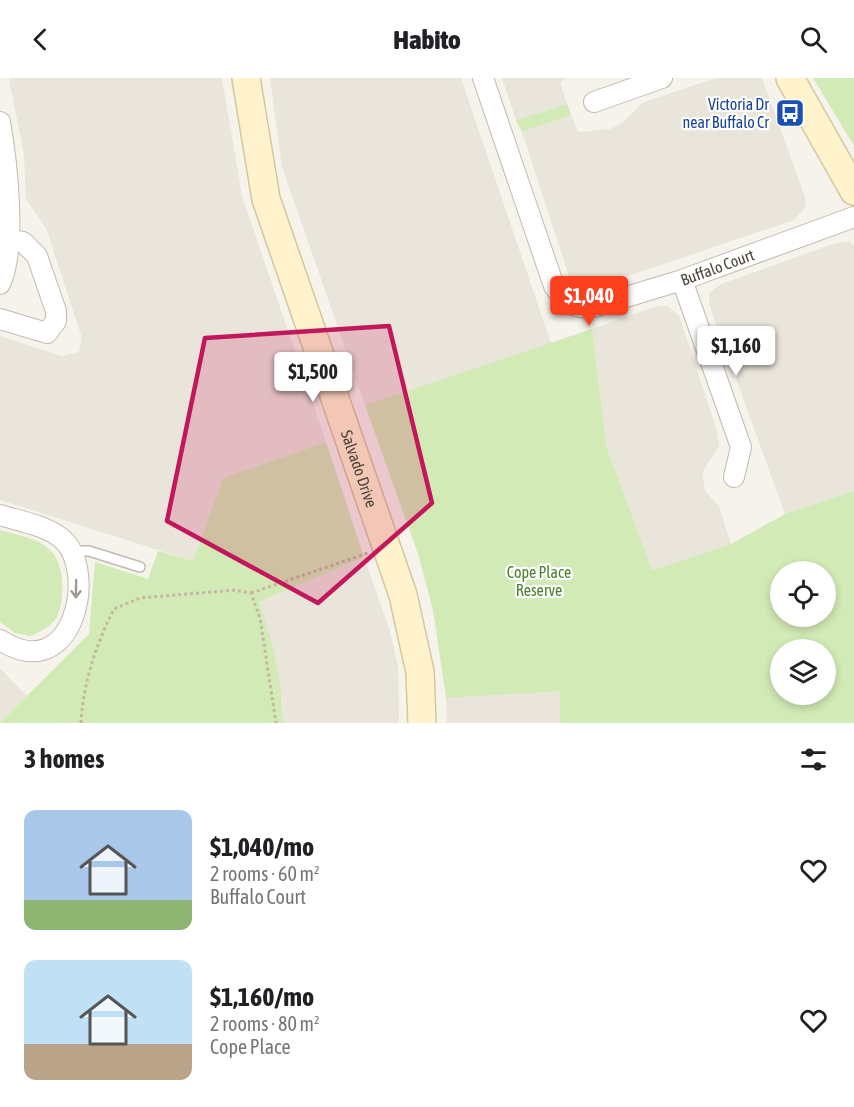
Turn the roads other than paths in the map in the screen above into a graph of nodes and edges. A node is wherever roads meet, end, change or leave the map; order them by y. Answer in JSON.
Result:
{"nodes":[{"id":1,"x":246,"y":78,"type":"edge"},
{"id":2,"x":483,"y":78,"type":"edge"},
{"id":3,"x":662,"y":78,"type":"edge"},
{"id":4,"x":790,"y":78,"type":"edge"},
{"id":5,"x":594,"y":102,"type":"dead end"},
{"id":6,"x":0,"y":122,"type":"edge"},
{"id":7,"x":854,"y":191,"type":"edge"},
{"id":8,"x":854,"y":218,"type":"edge"},
{"id":9,"x":8,"y":239,"type":"junction"},
{"id":10,"x":682,"y":280,"type":"junction"},
{"id":11,"x":0,"y":284,"type":"edge"},
{"id":12,"x":0,"y":319,"type":"edge"},
{"id":13,"x":734,"y":477,"type":"dead end"},
{"id":14,"x":0,"y":515,"type":"edge"},
{"id":15,"x":73,"y":550,"type":"junction"},
{"id":16,"x":140,"y":567,"type":"dead end"},
{"id":17,"x":0,"y":640,"type":"edge"},
{"id":18,"x":422,"y":723,"type":"edge"}],
"edges":[{"from":1,"to":18,"type":"street","name":"Salvado Drive"},
{"from":2,"to":10,"type":"street","name":"Buffalo Court"},
{"from":3,"to":5,"type":"street"},
{"from":4,"to":7,"type":"street"},
{"from":6,"to":9,"type":"street"},
{"from":8,"to":10,"type":"street","name":"Buffalo Court"},
{"from":9,"to":11,"type":"street"},
{"from":9,"to":12,"type":"street"},
{"from":10,"to":13,"type":"street"},
{"from":14,"to":15,"type":"street"},
{"from":15,"to":16,"type":"lane"},
{"from":15,"to":17,"type":"street","one_way":true}]}
